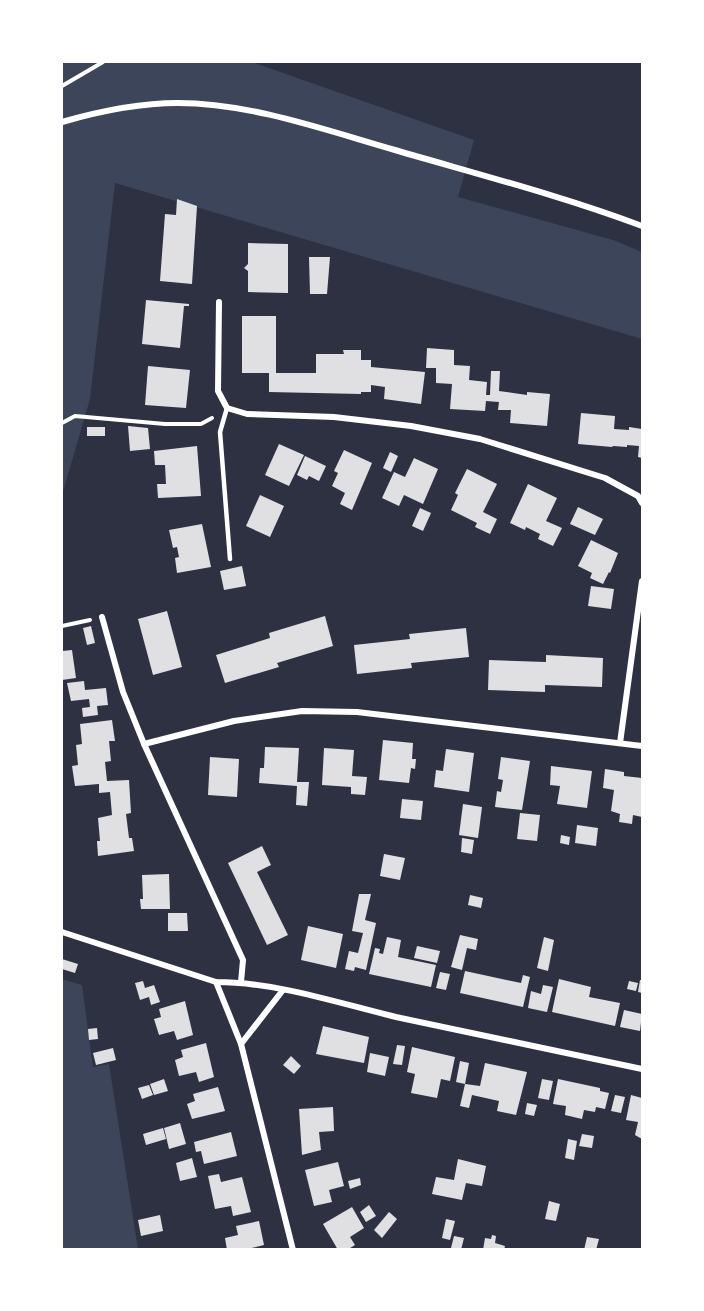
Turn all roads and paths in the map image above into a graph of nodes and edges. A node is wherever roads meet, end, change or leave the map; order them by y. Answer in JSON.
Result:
{"nodes":[{"id":1,"x":103,"y":62,"type":"edge"},
{"id":2,"x":62,"y":86,"type":"edge"},
{"id":3,"x":62,"y":122,"type":"edge"},
{"id":4,"x":642,"y":226,"type":"edge"},
{"id":5,"x":219,"y":302,"type":"dead end"},
{"id":6,"x":227,"y":408,"type":"junction"},
{"id":7,"x":62,"y":423,"type":"edge"},
{"id":8,"x":642,"y":503,"type":"edge"},
{"id":9,"x":230,"y":560,"type":"dead end"},
{"id":10,"x":642,"y":581,"type":"edge"},
{"id":11,"x":102,"y":617,"type":"joint"},
{"id":12,"x":62,"y":626,"type":"edge"},
{"id":13,"x":620,"y":743,"type":"junction"},
{"id":14,"x":144,"y":744,"type":"junction"},
{"id":15,"x":642,"y":746,"type":"edge"},
{"id":16,"x":62,"y":932,"type":"edge"},
{"id":17,"x":216,"y":982,"type":"junction"},
{"id":18,"x":241,"y":982,"type":"junction"},
{"id":19,"x":283,"y":990,"type":"junction"},
{"id":20,"x":241,"y":1044,"type":"junction"},
{"id":21,"x":642,"y":1069,"type":"edge"},
{"id":22,"x":293,"y":1250,"type":"edge"}],
"edges":[{"from":1,"to":2,"type":"path"},
{"from":3,"to":4,"type":"street"},
{"from":5,"to":6,"type":"street"},
{"from":6,"to":7,"type":"path"},
{"from":6,"to":8,"type":"street"},
{"from":6,"to":9,"type":"lane"},
{"from":10,"to":13,"type":"street"},
{"from":11,"to":12,"type":"path"},
{"from":11,"to":14,"type":"street"},
{"from":13,"to":14,"type":"street"},
{"from":13,"to":15,"type":"street"},
{"from":14,"to":18,"type":"street"},
{"from":16,"to":17,"type":"street"},
{"from":17,"to":18,"type":"street"},
{"from":17,"to":20,"type":"street"},
{"from":18,"to":19,"type":"street"},
{"from":19,"to":20,"type":"street"},
{"from":19,"to":21,"type":"street"},
{"from":20,"to":22,"type":"street"}]}
